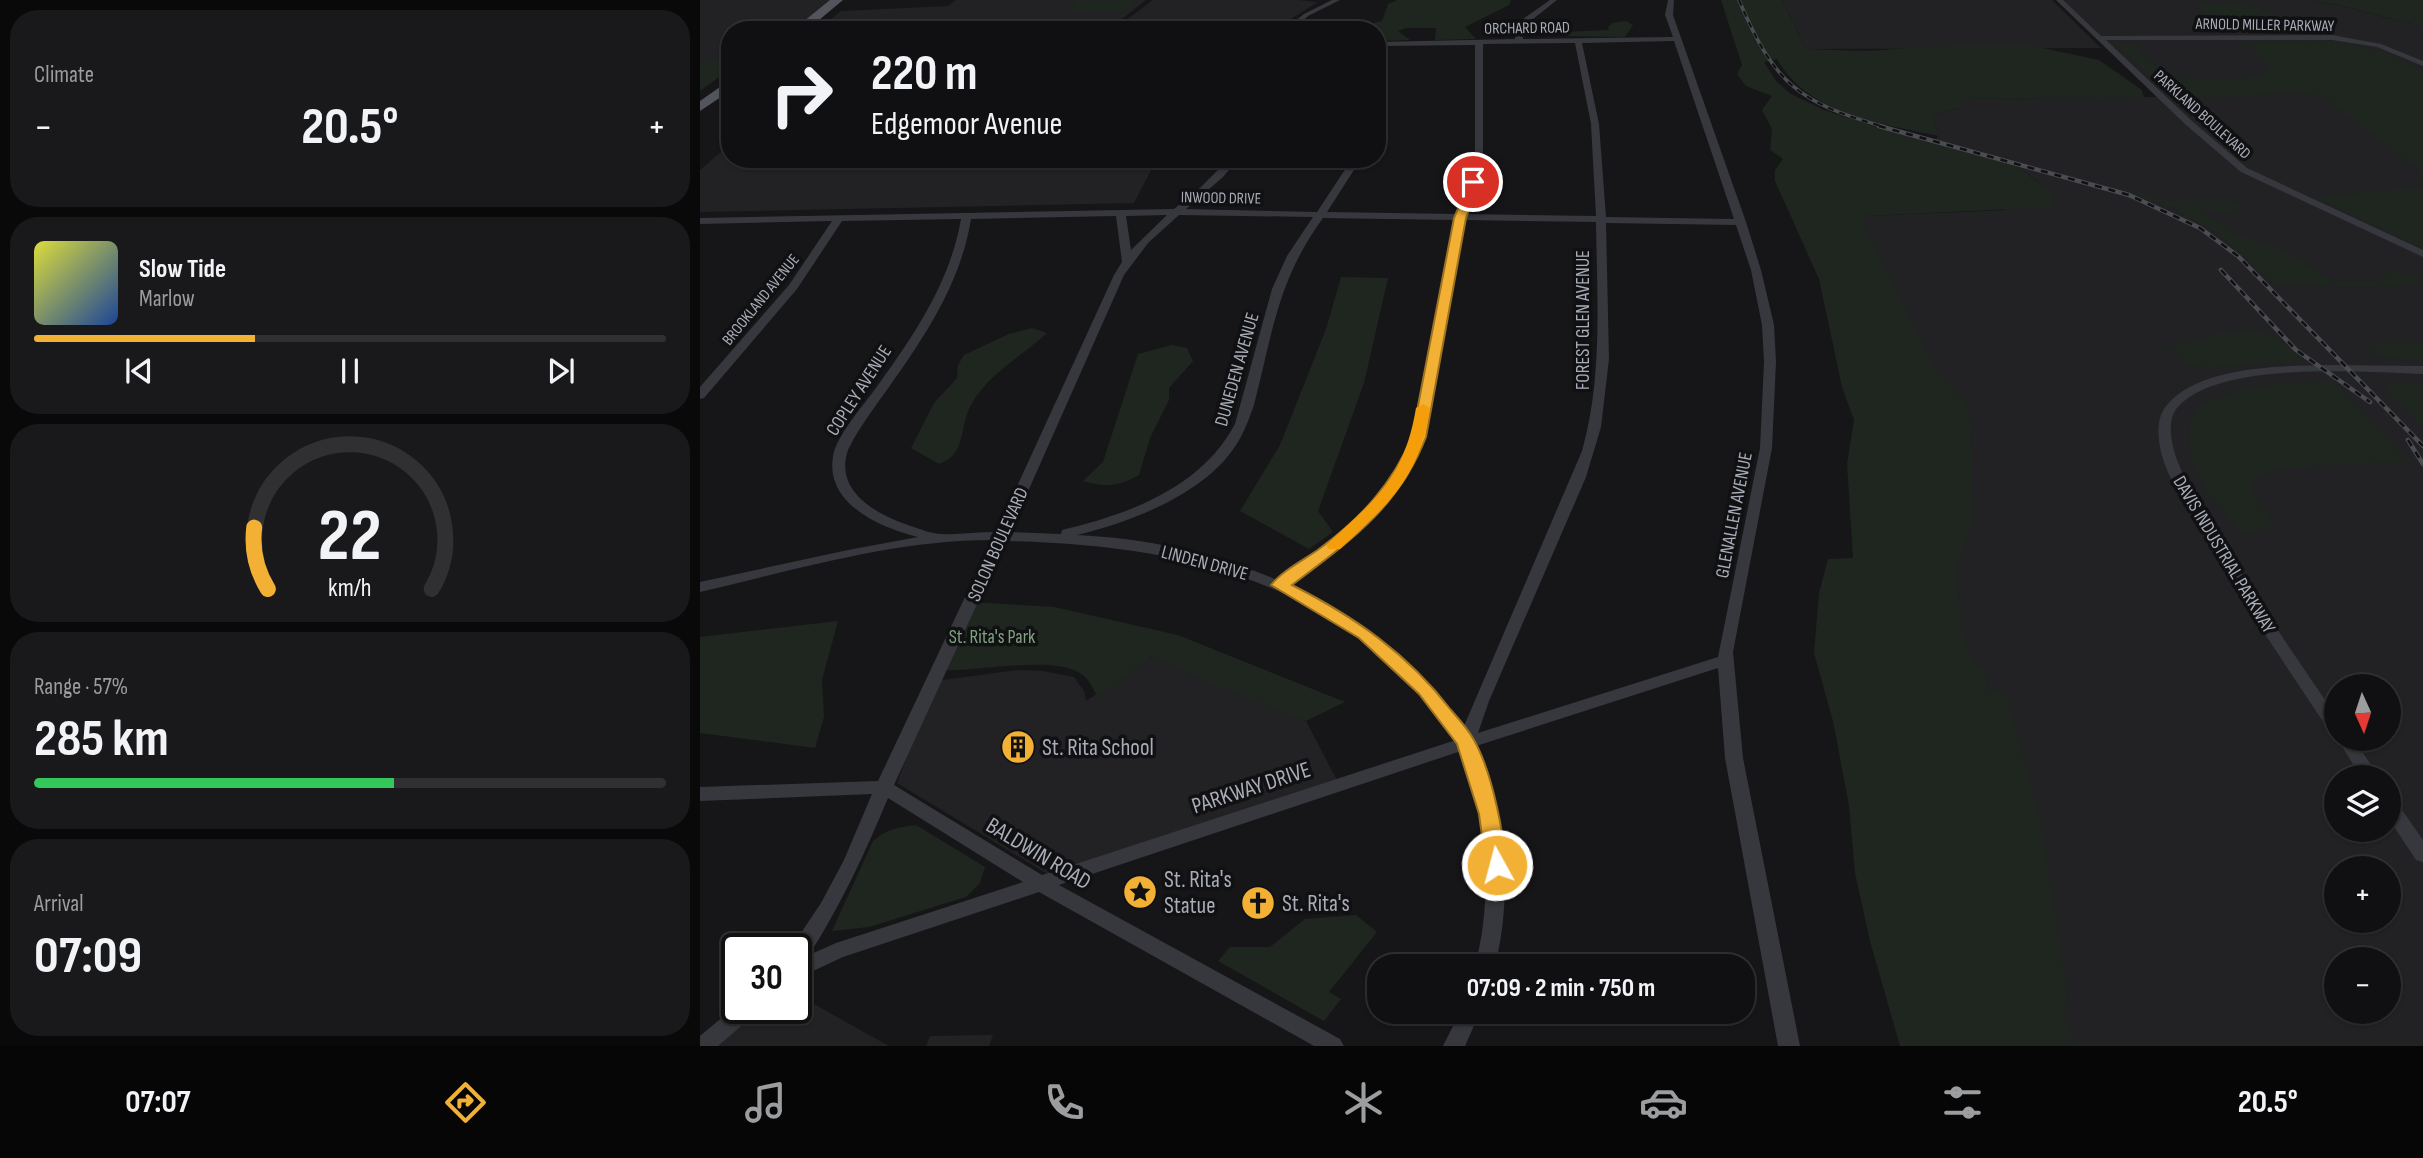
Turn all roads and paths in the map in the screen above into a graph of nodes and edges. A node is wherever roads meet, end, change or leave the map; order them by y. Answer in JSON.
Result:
{"nodes":[{"id":1,"x":837,"y":0,"type":"edge"},
{"id":2,"x":1337,"y":0,"type":"edge"},
{"id":3,"x":1554,"y":0,"type":"edge"},
{"id":4,"x":1671,"y":0,"type":"edge"},
{"id":5,"x":2059,"y":0,"type":"edge"},
{"id":6,"x":810,"y":21,"type":"edge"},
{"id":7,"x":1298,"y":21,"type":"edge"},
{"id":8,"x":2101,"y":38,"type":"junction"},
{"id":9,"x":1677,"y":39,"type":"junction"},
{"id":10,"x":1578,"y":40,"type":"junction"},
{"id":11,"x":1519,"y":41,"type":"junction"},
{"id":12,"x":1479,"y":42,"type":"junction"},
{"id":13,"x":1386,"y":44,"type":"edge"},
{"id":14,"x":2423,"y":64,"type":"edge"},
{"id":15,"x":721,"y":91,"type":"edge"},
{"id":16,"x":700,"y":107,"type":"edge"},
{"id":17,"x":1225,"y":168,"type":"edge"},
{"id":18,"x":1351,"y":168,"type":"edge"},
{"id":19,"x":1172,"y":212,"type":"junction"},
{"id":20,"x":1121,"y":213,"type":"junction"},
{"id":21,"x":1319,"y":214,"type":"junction"},
{"id":22,"x":967,"y":215,"type":"junction"},
{"id":23,"x":839,"y":218,"type":"junction"},
{"id":24,"x":1460,"y":218,"type":"junction"},
{"id":25,"x":700,"y":221,"type":"edge"},
{"id":26,"x":1601,"y":221,"type":"junction"},
{"id":27,"x":1741,"y":222,"type":"junction"},
{"id":28,"x":2423,"y":254,"type":"edge"},
{"id":29,"x":1127,"y":261,"type":"junction"},
{"id":30,"x":2423,"y":370,"type":"edge"},
{"id":31,"x":700,"y":395,"type":"edge"},
{"id":32,"x":1000,"y":536,"type":"junction"},
{"id":33,"x":1049,"y":537,"type":"junction"},
{"id":34,"x":939,"y":538,"type":"junction"},
{"id":35,"x":1280,"y":585,"type":"junction"},
{"id":36,"x":700,"y":587,"type":"edge"},
{"id":37,"x":1726,"y":660,"type":"junction"},
{"id":38,"x":2324,"y":710,"type":"edge"},
{"id":39,"x":1466,"y":742,"type":"junction"},
{"id":40,"x":884,"y":786,"type":"junction"},
{"id":41,"x":700,"y":794,"type":"edge"},
{"id":42,"x":2401,"y":823,"type":"edge"},
{"id":43,"x":2423,"y":855,"type":"edge"},
{"id":44,"x":1040,"y":883,"type":"junction"},
{"id":45,"x":812,"y":934,"type":"edge"},
{"id":46,"x":1487,"y":954,"type":"edge"},
{"id":47,"x":812,"y":963,"type":"edge"},
{"id":48,"x":729,"y":1024,"type":"edge"},
{"id":49,"x":1464,"y":1024,"type":"edge"},
{"id":50,"x":703,"y":1046,"type":"edge"},
{"id":51,"x":1333,"y":1046,"type":"edge"},
{"id":52,"x":1454,"y":1046,"type":"edge"},
{"id":53,"x":1789,"y":1046,"type":"edge"}],
"edges":[{"from":1,"to":6,"type":"main road"},
{"from":2,"to":7,"type":"street"},
{"from":3,"to":11,"type":"street"},
{"from":4,"to":9,"type":"street","name":"GLENALLEN AVENUE"},
{"from":5,"to":8,"type":"street","name":"PARKLAND BOULEVARD"},
{"from":8,"to":14,"type":"street","name":"ARNOLD MILLER PARKWAY"},
{"from":8,"to":28,"type":"street","name":"PARKLAND BOULEVARD"},
{"from":9,"to":10,"type":"street","name":"ORCHARD ROAD"},
{"from":9,"to":27,"type":"street","name":"GLENALLEN AVENUE"},
{"from":10,"to":11,"type":"street","name":"ORCHARD ROAD"},
{"from":10,"to":26,"type":"street","name":"FOREST GLEN AVENUE"},
{"from":11,"to":12,"type":"street","name":"ORCHARD ROAD"},
{"from":12,"to":13,"type":"street","name":"ORCHARD ROAD"},
{"from":12,"to":24,"type":"street"},
{"from":15,"to":16,"type":"main road"},
{"from":17,"to":19,"type":"street","name":"SOLON BOULEVARD"},
{"from":18,"to":21,"type":"street","name":"DUNEDEN AVENUE"},
{"from":19,"to":20,"type":"street","name":"INWOOD DRIVE"},
{"from":19,"to":21,"type":"street","name":"INWOOD DRIVE"},
{"from":19,"to":29,"type":"street","name":"SOLON BOULEVARD"},
{"from":20,"to":22,"type":"street","name":"INWOOD DRIVE"},
{"from":20,"to":29,"type":"street"},
{"from":21,"to":24,"type":"street","name":"INWOOD DRIVE"},
{"from":21,"to":33,"type":"street","name":"DUNEDEN AVENUE"},
{"from":22,"to":23,"type":"street","name":"INWOOD DRIVE"},
{"from":22,"to":34,"type":"street","name":"COPLEY AVENUE"},
{"from":23,"to":25,"type":"street","name":"INWOOD DRIVE"},
{"from":23,"to":31,"type":"street","name":"BROOKLAND AVENUE"},
{"from":24,"to":26,"type":"street","name":"INWOOD DRIVE"},
{"from":24,"to":35,"type":"street"},
{"from":26,"to":27,"type":"street","name":"INWOOD DRIVE"},
{"from":26,"to":39,"type":"street","name":"FOREST GLEN AVENUE"},
{"from":27,"to":37,"type":"street","name":"GLENALLEN AVENUE"},
{"from":29,"to":32,"type":"street","name":"SOLON BOULEVARD"},
{"from":30,"to":38,"type":"street","name":"DAVIS INDUSTRIAL PARKWAY"},
{"from":32,"to":33,"type":"street","name":"LINDEN DRIVE"},
{"from":32,"to":34,"type":"street","name":"LINDEN DRIVE"},
{"from":32,"to":40,"type":"street","name":"SOLON BOULEVARD"},
{"from":33,"to":35,"type":"street","name":"LINDEN DRIVE"},
{"from":34,"to":36,"type":"street","name":"LINDEN DRIVE"},
{"from":35,"to":39,"type":"street","name":"LINDEN DRIVE"},
{"from":37,"to":39,"type":"street","name":"PARKWAY DRIVE"},
{"from":37,"to":53,"type":"street","name":"GLENALLEN AVENUE"},
{"from":39,"to":44,"type":"street","name":"PARKWAY DRIVE"},
{"from":39,"to":46,"type":"street","name":"LINDEN DRIVE"},
{"from":40,"to":41,"type":"street"},
{"from":40,"to":44,"type":"street","name":"BALDWIN ROAD"},
{"from":40,"to":45,"type":"street","name":"SOLON BOULEVARD"},
{"from":42,"to":43,"type":"street"},
{"from":44,"to":47,"type":"street","name":"PARKWAY DRIVE"},
{"from":44,"to":51,"type":"street","name":"BALDWIN ROAD"},
{"from":48,"to":50,"type":"street"},
{"from":49,"to":52,"type":"street"}]}
